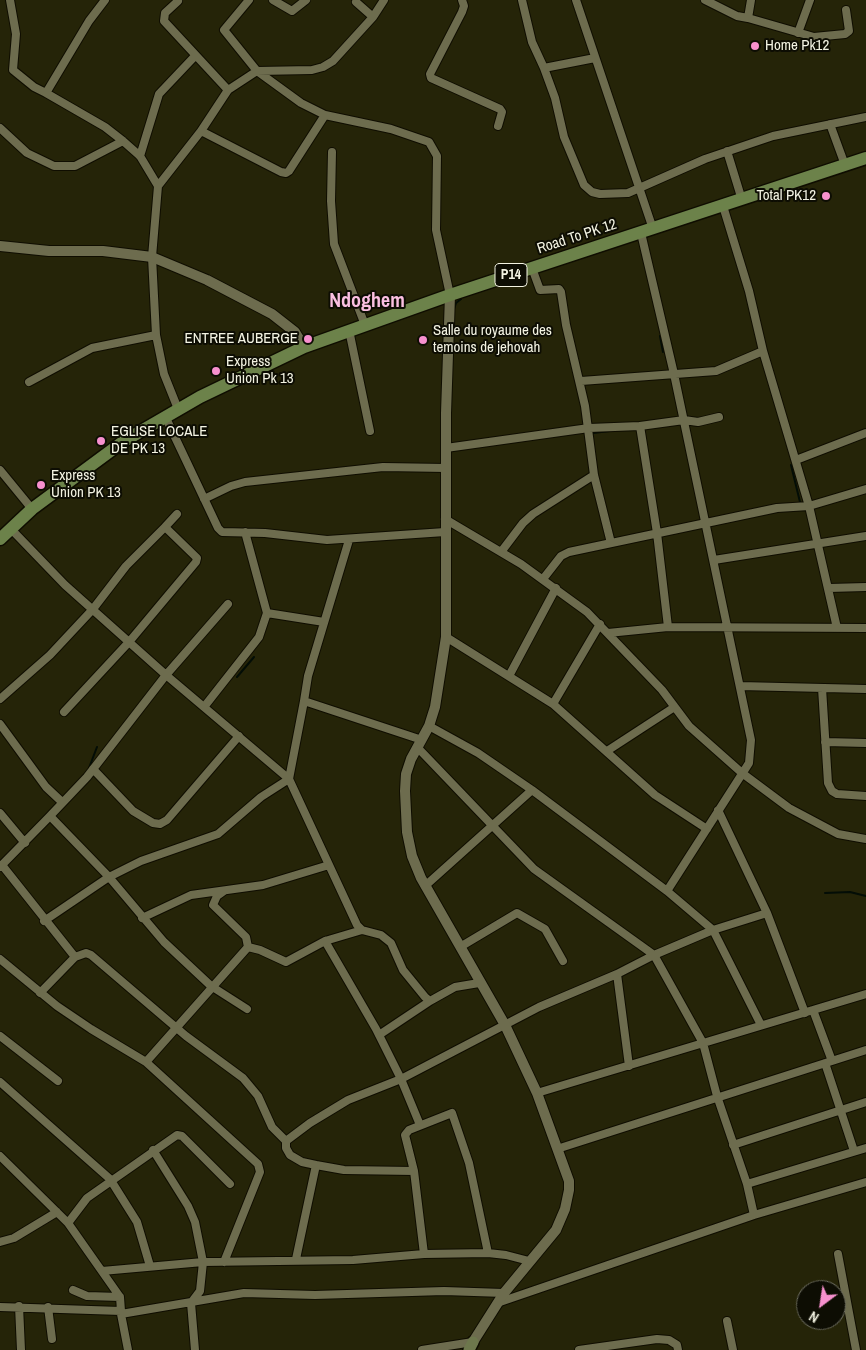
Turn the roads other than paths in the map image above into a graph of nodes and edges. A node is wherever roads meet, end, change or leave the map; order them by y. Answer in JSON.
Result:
{"nodes":[{"id":1,"x":10,"y":0,"type":"edge"},
{"id":2,"x":105,"y":0,"type":"edge"},
{"id":3,"x":249,"y":0,"type":"edge"},
{"id":4,"x":272,"y":0,"type":"edge"},
{"id":5,"x":306,"y":0,"type":"edge"},
{"id":6,"x":384,"y":0,"type":"edge"},
{"id":7,"x":462,"y":0,"type":"edge"},
{"id":8,"x":522,"y":0,"type":"edge"},
{"id":9,"x":576,"y":0,"type":"edge"},
{"id":10,"x":705,"y":0,"type":"edge"},
{"id":11,"x":751,"y":0,"type":"edge"},
{"id":12,"x":810,"y":0,"type":"edge"},
{"id":13,"x":178,"y":1,"type":"edge"},
{"id":14,"x":356,"y":2,"type":"dead end"},
{"id":15,"x":846,"y":10,"type":"dead end"},
{"id":16,"x":374,"y":17,"type":"junction"},
{"id":17,"x":748,"y":18,"type":"junction"},
{"id":18,"x":798,"y":33,"type":"junction"},
{"id":19,"x":195,"y":56,"type":"junction"},
{"id":20,"x":595,"y":58,"type":"junction"},
{"id":21,"x":544,"y":68,"type":"junction"},
{"id":22,"x":257,"y":71,"type":"junction"},
{"id":23,"x":228,"y":90,"type":"junction"},
{"id":24,"x":46,"y":93,"type":"junction"},
{"id":25,"x":325,"y":115,"type":"junction"},
{"id":26,"x":866,"y":117,"type":"edge"},
{"id":27,"x":830,"y":124,"type":"junction"},
{"id":28,"x":498,"y":126,"type":"dead end"},
{"id":29,"x":0,"y":128,"type":"edge"},
{"id":30,"x":201,"y":131,"type":"junction"},
{"id":31,"x":123,"y":141,"type":"junction"},
{"id":32,"x":727,"y":151,"type":"junction"},
{"id":33,"x":332,"y":152,"type":"dead end"},
{"id":34,"x":140,"y":156,"type":"junction"},
{"id":35,"x":866,"y":158,"type":"edge"},
{"id":36,"x":844,"y":165,"type":"junction"},
{"id":37,"x":158,"y":186,"type":"junction"},
{"id":38,"x":640,"y":189,"type":"junction"},
{"id":39,"x":742,"y":200,"type":"junction"},
{"id":40,"x":722,"y":206,"type":"junction"},
{"id":41,"x":647,"y":231,"type":"junction"},
{"id":42,"x":0,"y":246,"type":"edge"},
{"id":43,"x":152,"y":257,"type":"junction"},
{"id":44,"x":532,"y":268,"type":"junction"},
{"id":45,"x":450,"y":295,"type":"junction"},
{"id":46,"x":364,"y":325,"type":"junction"},
{"id":47,"x":349,"y":330,"type":"junction"},
{"id":48,"x":156,"y":335,"type":"junction"},
{"id":49,"x":304,"y":347,"type":"junction"},
{"id":50,"x":763,"y":351,"type":"junction"},
{"id":51,"x":674,"y":374,"type":"junction"},
{"id":52,"x":580,"y":381,"type":"junction"},
{"id":53,"x":29,"y":382,"type":"dead end"},
{"id":54,"x":178,"y":409,"type":"junction"},
{"id":55,"x":165,"y":416,"type":"junction"},
{"id":56,"x":719,"y":417,"type":"dead end"},
{"id":57,"x":684,"y":420,"type":"junction"},
{"id":58,"x":640,"y":426,"type":"junction"},
{"id":59,"x":589,"y":428,"type":"junction"},
{"id":60,"x":370,"y":431,"type":"dead end"},
{"id":61,"x":866,"y":433,"type":"edge"},
{"id":62,"x":446,"y":448,"type":"junction"},
{"id":63,"x":796,"y":460,"type":"junction"},
{"id":64,"x":446,"y":468,"type":"junction"},
{"id":65,"x":0,"y":470,"type":"edge"},
{"id":66,"x":594,"y":475,"type":"junction"},
{"id":67,"x":866,"y":489,"type":"edge"},
{"id":68,"x":204,"y":499,"type":"junction"},
{"id":69,"x":809,"y":506,"type":"junction"},
{"id":70,"x":32,"y":510,"type":"junction"},
{"id":71,"x":177,"y":514,"type":"dead end"},
{"id":72,"x":445,"y":520,"type":"junction"},
{"id":73,"x":706,"y":522,"type":"junction"},
{"id":74,"x":165,"y":527,"type":"junction"},
{"id":75,"x":11,"y":529,"type":"junction"},
{"id":76,"x":245,"y":532,"type":"junction"},
{"id":77,"x":445,"y":532,"type":"junction"},
{"id":78,"x":657,"y":533,"type":"junction"},
{"id":79,"x":866,"y":536,"type":"edge"},
{"id":80,"x":0,"y":539,"type":"edge"},
{"id":81,"x":349,"y":540,"type":"junction"},
{"id":82,"x":611,"y":543,"type":"junction"},
{"id":83,"x":818,"y":543,"type":"junction"},
{"id":84,"x":501,"y":552,"type":"junction"},
{"id":85,"x":714,"y":560,"type":"junction"},
{"id":86,"x":543,"y":579,"type":"junction"},
{"id":87,"x":866,"y":587,"type":"edge"},
{"id":88,"x":556,"y":588,"type":"junction"},
{"id":89,"x":829,"y":588,"type":"junction"},
{"id":90,"x":228,"y":604,"type":"dead end"},
{"id":91,"x":93,"y":609,"type":"junction"},
{"id":92,"x":267,"y":613,"type":"junction"},
{"id":93,"x":324,"y":622,"type":"junction"},
{"id":94,"x":600,"y":624,"type":"junction"},
{"id":95,"x":729,"y":626,"type":"junction"},
{"id":96,"x":668,"y":627,"type":"junction"},
{"id":97,"x":837,"y":628,"type":"junction"},
{"id":98,"x":866,"y":628,"type":"edge"},
{"id":99,"x":608,"y":633,"type":"junction"},
{"id":100,"x":446,"y":637,"type":"junction"},
{"id":101,"x":129,"y":642,"type":"junction"},
{"id":102,"x":166,"y":675,"type":"junction"},
{"id":103,"x":509,"y":676,"type":"junction"},
{"id":104,"x":740,"y":686,"type":"junction"},
{"id":105,"x":822,"y":688,"type":"junction"},
{"id":106,"x":866,"y":688,"type":"edge"},
{"id":107,"x":0,"y":699,"type":"edge"},
{"id":108,"x":304,"y":701,"type":"junction"},
{"id":109,"x":553,"y":704,"type":"junction"},
{"id":110,"x":204,"y":707,"type":"junction"},
{"id":111,"x":673,"y":708,"type":"junction"},
{"id":112,"x":64,"y":712,"type":"dead end"},
{"id":113,"x":0,"y":724,"type":"edge"},
{"id":114,"x":429,"y":726,"type":"junction"},
{"id":115,"x":239,"y":736,"type":"junction"},
{"id":116,"x":825,"y":742,"type":"junction"},
{"id":117,"x":420,"y":743,"type":"junction"},
{"id":118,"x":866,"y":743,"type":"edge"},
{"id":119,"x":607,"y":751,"type":"junction"},
{"id":120,"x":93,"y":769,"type":"junction"},
{"id":121,"x":742,"y":773,"type":"junction"},
{"id":122,"x":289,"y":779,"type":"junction"},
{"id":123,"x":532,"y":790,"type":"junction"},
{"id":124,"x":866,"y":796,"type":"edge"},
{"id":125,"x":62,"y":802,"type":"junction"},
{"id":126,"x":718,"y":810,"type":"junction"},
{"id":127,"x":0,"y":813,"type":"edge"},
{"id":128,"x":50,"y":816,"type":"junction"},
{"id":129,"x":493,"y":826,"type":"junction"},
{"id":130,"x":707,"y":829,"type":"junction"},
{"id":131,"x":866,"y":839,"type":"edge"},
{"id":132,"x":25,"y":843,"type":"junction"},
{"id":133,"x":329,"y":865,"type":"junction"},
{"id":134,"x":1,"y":866,"type":"edge"},
{"id":135,"x":109,"y":877,"type":"junction"},
{"id":136,"x":425,"y":886,"type":"junction"},
{"id":137,"x":224,"y":891,"type":"junction"},
{"id":138,"x":667,"y":891,"type":"junction"},
{"id":139,"x":767,"y":913,"type":"junction"},
{"id":140,"x":142,"y":918,"type":"junction"},
{"id":141,"x":44,"y":921,"type":"junction"},
{"id":142,"x":362,"y":930,"type":"junction"},
{"id":143,"x":714,"y":930,"type":"junction"},
{"id":144,"x":325,"y":942,"type":"junction"},
{"id":145,"x":248,"y":947,"type":"junction"},
{"id":146,"x":460,"y":947,"type":"junction"},
{"id":147,"x":654,"y":955,"type":"junction"},
{"id":148,"x":75,"y":957,"type":"junction"},
{"id":149,"x":0,"y":959,"type":"edge"},
{"id":150,"x":563,"y":961,"type":"dead end"},
{"id":151,"x":617,"y":974,"type":"junction"},
{"id":152,"x":479,"y":983,"type":"junction"},
{"id":153,"x":211,"y":986,"type":"junction"},
{"id":154,"x":40,"y":993,"type":"junction"},
{"id":155,"x":866,"y":994,"type":"edge"},
{"id":156,"x":430,"y":1001,"type":"junction"},
{"id":157,"x":247,"y":1009,"type":"dead end"},
{"id":158,"x":813,"y":1010,"type":"junction"},
{"id":159,"x":805,"y":1013,"type":"junction"},
{"id":160,"x":505,"y":1025,"type":"junction"},
{"id":161,"x":761,"y":1025,"type":"junction"},
{"id":162,"x":176,"y":1027,"type":"junction"},
{"id":163,"x":379,"y":1035,"type":"junction"},
{"id":164,"x":0,"y":1036,"type":"edge"},
{"id":165,"x":703,"y":1043,"type":"junction"},
{"id":166,"x":866,"y":1050,"type":"edge"},
{"id":167,"x":146,"y":1062,"type":"junction"},
{"id":168,"x":828,"y":1062,"type":"junction"},
{"id":169,"x":629,"y":1066,"type":"junction"},
{"id":170,"x":401,"y":1079,"type":"junction"},
{"id":171,"x":58,"y":1081,"type":"dead end"},
{"id":172,"x":0,"y":1082,"type":"edge"},
{"id":173,"x":537,"y":1093,"type":"junction"},
{"id":174,"x":717,"y":1096,"type":"junction"},
{"id":175,"x":866,"y":1102,"type":"edge"},
{"id":176,"x":840,"y":1110,"type":"junction"},
{"id":177,"x":420,"y":1125,"type":"junction"},
{"id":178,"x":286,"y":1141,"type":"junction"},
{"id":179,"x":733,"y":1145,"type":"junction"},
{"id":180,"x":866,"y":1148,"type":"edge"},
{"id":181,"x":557,"y":1149,"type":"junction"},
{"id":182,"x":153,"y":1150,"type":"junction"},
{"id":183,"x":854,"y":1151,"type":"junction"},
{"id":184,"x":0,"y":1156,"type":"edge"},
{"id":185,"x":316,"y":1165,"type":"junction"},
{"id":186,"x":414,"y":1171,"type":"junction"},
{"id":187,"x":110,"y":1179,"type":"junction"},
{"id":188,"x":866,"y":1182,"type":"edge"},
{"id":189,"x":230,"y":1184,"type":"dead end"},
{"id":190,"x":747,"y":1184,"type":"junction"},
{"id":191,"x":57,"y":1212,"type":"junction"},
{"id":192,"x":754,"y":1215,"type":"junction"},
{"id":193,"x":68,"y":1223,"type":"junction"},
{"id":194,"x":0,"y":1242,"type":"edge"},
{"id":195,"x":488,"y":1253,"type":"junction"},
{"id":196,"x":424,"y":1254,"type":"junction"},
{"id":197,"x":838,"y":1254,"type":"dead end"},
{"id":198,"x":296,"y":1259,"type":"junction"},
{"id":199,"x":529,"y":1261,"type":"junction"},
{"id":200,"x":204,"y":1262,"type":"junction"},
{"id":201,"x":224,"y":1262,"type":"junction"},
{"id":202,"x":150,"y":1266,"type":"junction"},
{"id":203,"x":102,"y":1271,"type":"junction"},
{"id":204,"x":73,"y":1290,"type":"dead end"},
{"id":205,"x":120,"y":1297,"type":"junction"},
{"id":206,"x":502,"y":1297,"type":"junction"},
{"id":207,"x":191,"y":1303,"type":"junction"},
{"id":208,"x":19,"y":1306,"type":"junction"},
{"id":209,"x":0,"y":1307,"type":"edge"},
{"id":210,"x":48,"y":1307,"type":"junction"},
{"id":211,"x":121,"y":1312,"type":"junction"},
{"id":212,"x":726,"y":1320,"type":"dead end"},
{"id":213,"x":52,"y":1338,"type":"dead end"},
{"id":214,"x":471,"y":1346,"type":"edge"},
{"id":215,"x":629,"y":1347,"type":"edge"},
{"id":216,"x":21,"y":1350,"type":"edge"},
{"id":217,"x":128,"y":1350,"type":"edge"},
{"id":218,"x":195,"y":1350,"type":"edge"},
{"id":219,"x":422,"y":1350,"type":"edge"},
{"id":220,"x":579,"y":1350,"type":"edge"},
{"id":221,"x":678,"y":1350,"type":"edge"},
{"id":222,"x":733,"y":1350,"type":"edge"},
{"id":223,"x":856,"y":1350,"type":"edge"}],
"edges":[{"from":1,"to":24,"type":"street"},
{"from":2,"to":24,"type":"street"},
{"from":3,"to":22,"type":"street"},
{"from":4,"to":5,"type":"street"},
{"from":6,"to":16,"type":"street"},
{"from":7,"to":28,"type":"street"},
{"from":8,"to":21,"type":"street"},
{"from":9,"to":20,"type":"street"},
{"from":10,"to":17,"type":"street"},
{"from":11,"to":17,"type":"street"},
{"from":12,"to":18,"type":"street"},
{"from":13,"to":19,"type":"street"},
{"from":14,"to":16,"type":"street"},
{"from":15,"to":18,"type":"street"},
{"from":16,"to":22,"type":"street"},
{"from":17,"to":18,"type":"street"},
{"from":19,"to":23,"type":"street"},
{"from":19,"to":34,"type":"street"},
{"from":20,"to":21,"type":"street"},
{"from":20,"to":38,"type":"street"},
{"from":21,"to":38,"type":"street"},
{"from":22,"to":23,"type":"street"},
{"from":22,"to":25,"type":"street"},
{"from":23,"to":30,"type":"street"},
{"from":24,"to":31,"type":"street"},
{"from":25,"to":30,"type":"street"},
{"from":25,"to":45,"type":"street"},
{"from":26,"to":27,"type":"street"},
{"from":27,"to":32,"type":"street"},
{"from":27,"to":36,"type":"street"},
{"from":29,"to":31,"type":"street"},
{"from":30,"to":37,"type":"street"},
{"from":31,"to":34,"type":"street"},
{"from":32,"to":38,"type":"street"},
{"from":32,"to":39,"type":"street"},
{"from":33,"to":46,"type":"street"},
{"from":34,"to":37,"type":"street"},
{"from":35,"to":36,"type":"main road","name":"Road To PK 12","number":"P14"},
{"from":36,"to":39,"type":"main road","name":"Road To PK 12","number":"P14"},
{"from":37,"to":43,"type":"street"},
{"from":38,"to":41,"type":"street"},
{"from":39,"to":40,"type":"main road","name":"Road To PK 12","number":"P14"},
{"from":40,"to":41,"type":"main road","name":"Road To PK 12","number":"P14"},
{"from":40,"to":50,"type":"street"},
{"from":41,"to":44,"type":"main road","name":"Road To PK 12","number":"P14"},
{"from":41,"to":51,"type":"street"},
{"from":42,"to":43,"type":"street"},
{"from":43,"to":48,"type":"street"},
{"from":43,"to":49,"type":"street"},
{"from":44,"to":45,"type":"main road","name":"Road To PK 12","number":"P14"},
{"from":44,"to":52,"type":"street"},
{"from":45,"to":46,"type":"main road","name":"Road To PK 12","number":"P14"},
{"from":45,"to":62,"type":"street"},
{"from":46,"to":47,"type":"main road","name":"Road To PK 12","number":"P14"},
{"from":47,"to":49,"type":"main road","name":"Road To PK 12","number":"P14"},
{"from":47,"to":60,"type":"street"},
{"from":48,"to":53,"type":"street"},
{"from":48,"to":54,"type":"street"},
{"from":49,"to":54,"type":"main road","name":"Road To PK 12","number":"P14"},
{"from":50,"to":51,"type":"street"},
{"from":50,"to":63,"type":"street"},
{"from":51,"to":52,"type":"street"},
{"from":51,"to":57,"type":"street"},
{"from":52,"to":59,"type":"street"},
{"from":54,"to":55,"type":"main road","name":"Road To PK 12","number":"P14"},
{"from":55,"to":68,"type":"street"},
{"from":55,"to":70,"type":"main road","number":"P14"},
{"from":56,"to":57,"type":"street"},
{"from":57,"to":58,"type":"street"},
{"from":57,"to":73,"type":"street"},
{"from":58,"to":59,"type":"street"},
{"from":58,"to":78,"type":"street"},
{"from":59,"to":62,"type":"street"},
{"from":59,"to":66,"type":"street"},
{"from":61,"to":63,"type":"street"},
{"from":62,"to":64,"type":"street"},
{"from":63,"to":69,"type":"street"},
{"from":64,"to":68,"type":"street"},
{"from":64,"to":72,"type":"street"},
{"from":65,"to":70,"type":"street"},
{"from":66,"to":82,"type":"street"},
{"from":66,"to":84,"type":"street"},
{"from":67,"to":69,"type":"street"},
{"from":68,"to":76,"type":"street"},
{"from":69,"to":73,"type":"street"},
{"from":69,"to":83,"type":"street"},
{"from":70,"to":75,"type":"main road","number":"P14"},
{"from":71,"to":74,"type":"street"},
{"from":72,"to":77,"type":"street"},
{"from":72,"to":84,"type":"street"},
{"from":73,"to":78,"type":"street"},
{"from":73,"to":85,"type":"street"},
{"from":74,"to":91,"type":"street"},
{"from":74,"to":101,"type":"street"},
{"from":75,"to":80,"type":"main road","number":"P14"},
{"from":75,"to":91,"type":"street"},
{"from":76,"to":81,"type":"street"},
{"from":76,"to":92,"type":"street"},
{"from":77,"to":81,"type":"street"},
{"from":77,"to":100,"type":"street"},
{"from":78,"to":82,"type":"street"},
{"from":78,"to":96,"type":"street"},
{"from":79,"to":83,"type":"street"},
{"from":81,"to":93,"type":"street"},
{"from":82,"to":86,"type":"street"},
{"from":83,"to":85,"type":"street"},
{"from":83,"to":89,"type":"street"},
{"from":84,"to":86,"type":"street"},
{"from":85,"to":95,"type":"street"},
{"from":86,"to":88,"type":"street"},
{"from":87,"to":89,"type":"street"},
{"from":88,"to":94,"type":"street"},
{"from":88,"to":103,"type":"street"},
{"from":89,"to":97,"type":"street"},
{"from":90,"to":102,"type":"street"},
{"from":91,"to":101,"type":"street"},
{"from":91,"to":107,"type":"street"},
{"from":92,"to":93,"type":"street"},
{"from":92,"to":110,"type":"street"},
{"from":93,"to":108,"type":"street"},
{"from":94,"to":99,"type":"street"},
{"from":94,"to":109,"type":"street"},
{"from":95,"to":96,"type":"street"},
{"from":95,"to":97,"type":"street"},
{"from":95,"to":104,"type":"street"},
{"from":96,"to":99,"type":"street"},
{"from":97,"to":98,"type":"street"},
{"from":99,"to":111,"type":"street"},
{"from":100,"to":103,"type":"street"},
{"from":100,"to":114,"type":"street"},
{"from":101,"to":102,"type":"street"},
{"from":101,"to":112,"type":"street"},
{"from":102,"to":110,"type":"street"},
{"from":102,"to":120,"type":"street"},
{"from":103,"to":109,"type":"street"},
{"from":104,"to":105,"type":"street"},
{"from":104,"to":121,"type":"street"},
{"from":105,"to":106,"type":"street"},
{"from":105,"to":116,"type":"street"},
{"from":108,"to":117,"type":"street"},
{"from":108,"to":122,"type":"street"},
{"from":109,"to":119,"type":"street"},
{"from":110,"to":115,"type":"street"},
{"from":111,"to":119,"type":"street"},
{"from":111,"to":121,"type":"street"},
{"from":113,"to":125,"type":"street"},
{"from":114,"to":117,"type":"street"},
{"from":114,"to":123,"type":"street"},
{"from":115,"to":120,"type":"street"},
{"from":115,"to":122,"type":"street"},
{"from":116,"to":118,"type":"street"},
{"from":116,"to":124,"type":"street"},
{"from":117,"to":129,"type":"street"},
{"from":117,"to":136,"type":"street"},
{"from":119,"to":130,"type":"street"},
{"from":120,"to":125,"type":"street"},
{"from":121,"to":126,"type":"street"},
{"from":121,"to":131,"type":"street"},
{"from":122,"to":133,"type":"street"},
{"from":122,"to":135,"type":"street"},
{"from":123,"to":129,"type":"street"},
{"from":123,"to":138,"type":"street"},
{"from":125,"to":128,"type":"street"},
{"from":126,"to":130,"type":"street"},
{"from":126,"to":139,"type":"street"},
{"from":127,"to":132,"type":"street"},
{"from":128,"to":132,"type":"street"},
{"from":128,"to":135,"type":"street"},
{"from":129,"to":136,"type":"street"},
{"from":129,"to":147,"type":"street"},
{"from":130,"to":138,"type":"street"},
{"from":132,"to":134,"type":"street"},
{"from":133,"to":137,"type":"street"},
{"from":133,"to":142,"type":"street"},
{"from":134,"to":141,"type":"street"},
{"from":135,"to":140,"type":"street"},
{"from":135,"to":141,"type":"street"},
{"from":136,"to":146,"type":"street"},
{"from":137,"to":140,"type":"street"},
{"from":137,"to":145,"type":"street"},
{"from":138,"to":143,"type":"street"},
{"from":139,"to":143,"type":"street"},
{"from":139,"to":159,"type":"street"},
{"from":140,"to":153,"type":"street"},
{"from":141,"to":148,"type":"street"},
{"from":142,"to":144,"type":"street"},
{"from":142,"to":156,"type":"street"},
{"from":143,"to":147,"type":"street"},
{"from":143,"to":161,"type":"street"},
{"from":144,"to":145,"type":"street"},
{"from":144,"to":163,"type":"street"},
{"from":145,"to":153,"type":"street"},
{"from":146,"to":150,"type":"street"},
{"from":146,"to":152,"type":"street"},
{"from":147,"to":151,"type":"street"},
{"from":147,"to":165,"type":"street"},
{"from":148,"to":154,"type":"street"},
{"from":148,"to":162,"type":"street"},
{"from":149,"to":154,"type":"street"},
{"from":151,"to":160,"type":"street"},
{"from":151,"to":169,"type":"street"},
{"from":152,"to":156,"type":"street"},
{"from":152,"to":160,"type":"street"},
{"from":153,"to":157,"type":"street"},
{"from":153,"to":162,"type":"street"},
{"from":154,"to":167,"type":"street"},
{"from":155,"to":158,"type":"street"},
{"from":156,"to":163,"type":"street"},
{"from":158,"to":159,"type":"street"},
{"from":158,"to":168,"type":"street"},
{"from":159,"to":161,"type":"street"},
{"from":160,"to":170,"type":"street"},
{"from":160,"to":173,"type":"street"},
{"from":161,"to":165,"type":"street"},
{"from":162,"to":167,"type":"street"},
{"from":162,"to":178,"type":"street"},
{"from":163,"to":170,"type":"street"},
{"from":164,"to":171,"type":"street"},
{"from":165,"to":169,"type":"street"},
{"from":165,"to":174,"type":"street"},
{"from":166,"to":168,"type":"street"},
{"from":167,"to":201,"type":"street"},
{"from":168,"to":174,"type":"street"},
{"from":168,"to":176,"type":"street"},
{"from":169,"to":173,"type":"street"},
{"from":170,"to":177,"type":"street"},
{"from":170,"to":178,"type":"street"},
{"from":172,"to":187,"type":"street"},
{"from":173,"to":181,"type":"street"},
{"from":174,"to":179,"type":"street"},
{"from":174,"to":181,"type":"street"},
{"from":175,"to":176,"type":"street"},
{"from":176,"to":179,"type":"street"},
{"from":176,"to":183,"type":"street"},
{"from":177,"to":186,"type":"street"},
{"from":177,"to":195,"type":"street"},
{"from":178,"to":185,"type":"street"},
{"from":179,"to":190,"type":"street"},
{"from":180,"to":183,"type":"street"},
{"from":181,"to":199,"type":"street"},
{"from":182,"to":187,"type":"street"},
{"from":182,"to":189,"type":"street"},
{"from":182,"to":200,"type":"street"},
{"from":183,"to":190,"type":"street"},
{"from":184,"to":191,"type":"street"},
{"from":185,"to":186,"type":"street"},
{"from":185,"to":198,"type":"street"},
{"from":186,"to":196,"type":"street"},
{"from":187,"to":193,"type":"street"},
{"from":187,"to":202,"type":"street"},
{"from":188,"to":192,"type":"street"},
{"from":190,"to":192,"type":"street"},
{"from":191,"to":193,"type":"street"},
{"from":191,"to":194,"type":"street"},
{"from":192,"to":206,"type":"street"},
{"from":193,"to":203,"type":"street"},
{"from":195,"to":196,"type":"street"},
{"from":195,"to":199,"type":"street"},
{"from":196,"to":198,"type":"street"},
{"from":197,"to":223,"type":"street"},
{"from":198,"to":201,"type":"street"},
{"from":199,"to":206,"type":"street"},
{"from":200,"to":201,"type":"street"},
{"from":200,"to":202,"type":"street"},
{"from":200,"to":207,"type":"street"},
{"from":202,"to":203,"type":"street"},
{"from":203,"to":205,"type":"street"},
{"from":204,"to":205,"type":"street"},
{"from":205,"to":211,"type":"street"},
{"from":206,"to":207,"type":"street"},
{"from":206,"to":214,"type":"street"},
{"from":207,"to":211,"type":"street"},
{"from":207,"to":218,"type":"street"},
{"from":208,"to":209,"type":"street"},
{"from":208,"to":210,"type":"street"},
{"from":208,"to":216,"type":"street"},
{"from":210,"to":211,"type":"street"},
{"from":210,"to":213,"type":"street"},
{"from":211,"to":217,"type":"street"},
{"from":212,"to":222,"type":"street"},
{"from":214,"to":219,"type":"street"},
{"from":215,"to":220,"type":"street"},
{"from":215,"to":221,"type":"street"}]}
